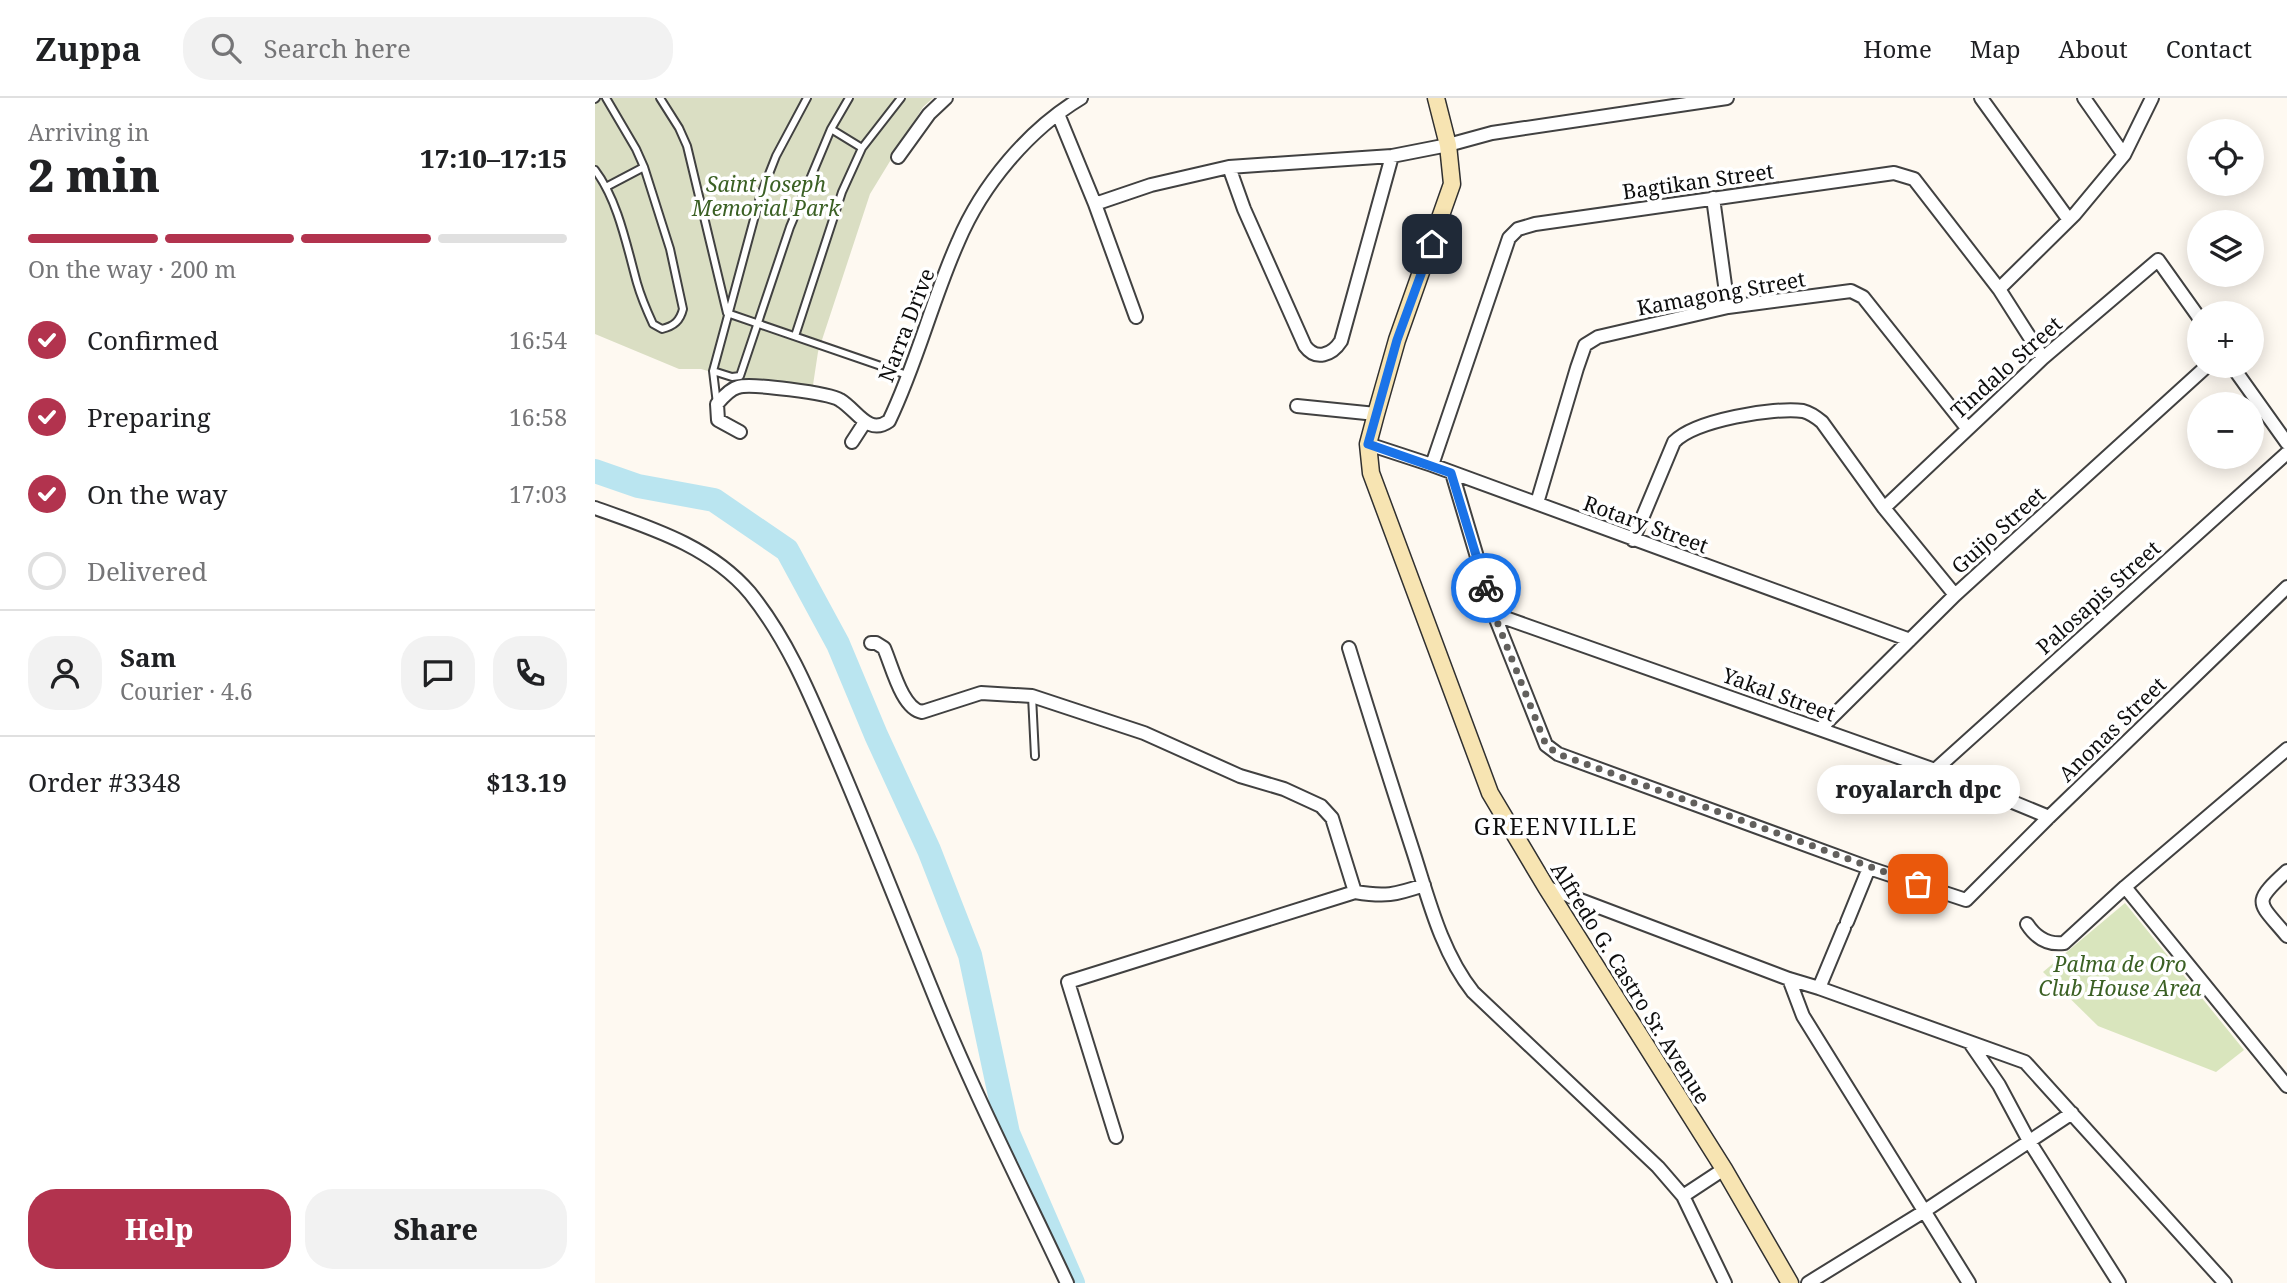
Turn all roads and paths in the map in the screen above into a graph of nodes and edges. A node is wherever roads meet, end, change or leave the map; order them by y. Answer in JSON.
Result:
{"nodes":[{"id":1,"x":605,"y":98,"type":"edge"},
{"id":2,"x":660,"y":98,"type":"edge"},
{"id":3,"x":807,"y":98,"type":"edge"},
{"id":4,"x":849,"y":98,"type":"edge"},
{"id":5,"x":901,"y":98,"type":"edge"},
{"id":6,"x":946,"y":98,"type":"edge"},
{"id":7,"x":1081,"y":98,"type":"edge"},
{"id":8,"x":1436,"y":98,"type":"edge"},
{"id":9,"x":1727,"y":98,"type":"edge"},
{"id":10,"x":1981,"y":98,"type":"edge"},
{"id":11,"x":2084,"y":98,"type":"edge"},
{"id":12,"x":2152,"y":98,"type":"edge"},
{"id":13,"x":1059,"y":107,"type":"edge"},
{"id":14,"x":831,"y":129,"type":"junction"},
{"id":15,"x":1448,"y":145,"type":"junction"},
{"id":16,"x":862,"y":148,"type":"junction"},
{"id":17,"x":2124,"y":155,"type":"junction"},
{"id":18,"x":1392,"y":156,"type":"junction"},
{"id":19,"x":898,"y":157,"type":"dead end"},
{"id":20,"x":644,"y":167,"type":"junction"},
{"id":21,"x":1229,"y":167,"type":"junction"},
{"id":22,"x":595,"y":170,"type":"edge"},
{"id":23,"x":606,"y":187,"type":"junction"},
{"id":24,"x":1713,"y":198,"type":"junction"},
{"id":25,"x":1095,"y":204,"type":"junction"},
{"id":26,"x":2069,"y":220,"type":"junction"},
{"id":27,"x":1999,"y":289,"type":"junction"},
{"id":28,"x":2187,"y":301,"type":"edge"},
{"id":29,"x":1728,"y":307,"type":"junction"},
{"id":30,"x":727,"y":313,"type":"junction"},
{"id":31,"x":1136,"y":317,"type":"dead end"},
{"id":32,"x":757,"y":323,"type":"junction"},
{"id":33,"x":795,"y":336,"type":"junction"},
{"id":34,"x":2043,"y":358,"type":"junction"},
{"id":35,"x":713,"y":371,"type":"junction"},
{"id":36,"x":907,"y":375,"type":"junction"},
{"id":37,"x":2194,"y":378,"type":"edge"},
{"id":38,"x":2241,"y":378,"type":"edge"},
{"id":39,"x":717,"y":404,"type":"junction"},
{"id":40,"x":1297,"y":406,"type":"dead end"},
{"id":41,"x":1376,"y":414,"type":"junction"},
{"id":42,"x":865,"y":422,"type":"junction"},
{"id":43,"x":1967,"y":428,"type":"junction"},
{"id":44,"x":740,"y":432,"type":"dead end"},
{"id":45,"x":852,"y":442,"type":"dead end"},
{"id":46,"x":2287,"y":443,"type":"edge"},
{"id":47,"x":1368,"y":444,"type":"junction"},
{"id":48,"x":2287,"y":453,"type":"edge"},
{"id":49,"x":1432,"y":465,"type":"junction"},
{"id":50,"x":1451,"y":473,"type":"junction"},
{"id":51,"x":1537,"y":503,"type":"junction"},
{"id":52,"x":595,"y":508,"type":"edge"},
{"id":53,"x":1884,"y":508,"type":"junction"},
{"id":54,"x":1633,"y":540,"type":"junction"},
{"id":55,"x":2287,"y":587,"type":"edge"},
{"id":56,"x":1955,"y":595,"type":"junction"},
{"id":57,"x":1494,"y":614,"type":"junction"},
{"id":58,"x":1910,"y":640,"type":"junction"},
{"id":59,"x":871,"y":643,"type":"dead end"},
{"id":60,"x":1349,"y":648,"type":"dead end"},
{"id":61,"x":1033,"y":696,"type":"junction"},
{"id":62,"x":1820,"y":729,"type":"junction"},
{"id":63,"x":2283,"y":753,"type":"edge"},
{"id":64,"x":1035,"y":756,"type":"dead end"},
{"id":65,"x":2287,"y":769,"type":"edge"},
{"id":66,"x":1935,"y":770,"type":"junction"},
{"id":67,"x":2049,"y":817,"type":"junction"},
{"id":68,"x":1869,"y":868,"type":"junction"},
{"id":69,"x":2287,"y":871,"type":"edge"},
{"id":70,"x":1424,"y":885,"type":"junction"},
{"id":71,"x":1545,"y":887,"type":"junction"},
{"id":72,"x":2125,"y":887,"type":"junction"},
{"id":73,"x":1355,"y":892,"type":"junction"},
{"id":74,"x":2027,"y":924,"type":"dead end"},
{"id":75,"x":2287,"y":936,"type":"edge"},
{"id":76,"x":1789,"y":979,"type":"junction"},
{"id":77,"x":1819,"y":988,"type":"junction"},
{"id":78,"x":1970,"y":1043,"type":"junction"},
{"id":79,"x":2287,"y":1086,"type":"edge"},
{"id":80,"x":2072,"y":1113,"type":"junction"},
{"id":81,"x":1116,"y":1136,"type":"dead end"},
{"id":82,"x":2029,"y":1141,"type":"junction"},
{"id":83,"x":1724,"y":1169,"type":"junction"},
{"id":84,"x":1682,"y":1196,"type":"junction"},
{"id":85,"x":1923,"y":1212,"type":"junction"},
{"id":86,"x":1067,"y":1283,"type":"edge"},
{"id":87,"x":1725,"y":1283,"type":"edge"},
{"id":88,"x":1790,"y":1283,"type":"edge"},
{"id":89,"x":1808,"y":1283,"type":"edge"},
{"id":90,"x":1969,"y":1283,"type":"edge"},
{"id":91,"x":2119,"y":1283,"type":"edge"},
{"id":92,"x":2225,"y":1283,"type":"edge"}],
"edges":[{"from":1,"to":20,"type":"lane"},
{"from":2,"to":30,"type":"lane"},
{"from":3,"to":30,"type":"lane"},
{"from":4,"to":14,"type":"lane"},
{"from":5,"to":16,"type":"lane"},
{"from":6,"to":19,"type":"street"},
{"from":7,"to":13,"type":"street","name":"Narra Drive"},
{"from":8,"to":15,"type":"street","name":"Alfredo G. Castro Sr. Avenue"},
{"from":9,"to":15,"type":"street"},
{"from":10,"to":26,"type":"street"},
{"from":11,"to":17,"type":"street"},
{"from":12,"to":17,"type":"street"},
{"from":13,"to":25,"type":"street"},
{"from":13,"to":36,"type":"street","name":"Narra Drive"},
{"from":14,"to":16,"type":"lane"},
{"from":14,"to":32,"type":"lane"},
{"from":15,"to":18,"type":"street"},
{"from":15,"to":41,"type":"street","name":"Alfredo G. Castro Sr. Avenue"},
{"from":16,"to":33,"type":"lane"},
{"from":17,"to":26,"type":"street"},
{"from":18,"to":21,"type":"street"},
{"from":18,"to":21,"type":"street"},
{"from":20,"to":23,"type":"lane"},
{"from":20,"to":23,"type":"lane"},
{"from":21,"to":25,"type":"street"},
{"from":22,"to":23,"type":"lane"},
{"from":24,"to":27,"type":"street","name":"Bagtikan Street"},
{"from":24,"to":29,"type":"street"},
{"from":24,"to":49,"type":"street","name":"Bagtikan Street"},
{"from":25,"to":31,"type":"street"},
{"from":26,"to":27,"type":"street"},
{"from":27,"to":34,"type":"street","name":"Bagtikan Street"},
{"from":28,"to":34,"type":"street","name":"Tindalo Street"},
{"from":29,"to":43,"type":"street","name":"Kamagong Street"},
{"from":29,"to":51,"type":"street","name":"Kamagong Street"},
{"from":30,"to":32,"type":"lane"},
{"from":30,"to":35,"type":"lane"},
{"from":32,"to":33,"type":"lane"},
{"from":32,"to":35,"type":"lane"},
{"from":33,"to":36,"type":"lane"},
{"from":34,"to":43,"type":"street","name":"Tindalo Street"},
{"from":35,"to":39,"type":"lane"},
{"from":36,"to":42,"type":"street","name":"Narra Drive"},
{"from":37,"to":56,"type":"street","name":"Guijo Street"},
{"from":38,"to":46,"type":"street"},
{"from":39,"to":42,"type":"street"},
{"from":39,"to":44,"type":"street"},
{"from":40,"to":41,"type":"street"},
{"from":41,"to":47,"type":"street","name":"Alfredo G. Castro Sr. Avenue"},
{"from":42,"to":45,"type":"street"},
{"from":43,"to":53,"type":"street","name":"Tindalo Street"},
{"from":47,"to":49,"type":"street","name":"Rotary Street"},
{"from":47,"to":71,"type":"street","name":"Alfredo G. Castro Sr. Avenue"},
{"from":48,"to":66,"type":"street","name":"Palosapis Street"},
{"from":49,"to":50,"type":"street","name":"Rotary Street"},
{"from":50,"to":51,"type":"street","name":"Rotary Street"},
{"from":50,"to":57,"type":"street"},
{"from":51,"to":54,"type":"street","name":"Rotary Street"},
{"from":52,"to":86,"type":"street"},
{"from":53,"to":54,"type":"street"},
{"from":53,"to":56,"type":"street"},
{"from":54,"to":58,"type":"street","name":"Rotary Street"},
{"from":55,"to":67,"type":"street","name":"Anonas Street"},
{"from":56,"to":58,"type":"street","name":"Guijo Street"},
{"from":57,"to":62,"type":"street","name":"Yakal Street"},
{"from":57,"to":68,"type":"street"},
{"from":58,"to":62,"type":"street","name":"Guijo Street"},
{"from":59,"to":61,"type":"street"},
{"from":60,"to":70,"type":"street"},
{"from":61,"to":64,"type":"lane"},
{"from":61,"to":73,"type":"street"},
{"from":62,"to":66,"type":"street","name":"Yakal Street"},
{"from":63,"to":65,"type":"street"},
{"from":63,"to":72,"type":"street"},
{"from":66,"to":67,"type":"street","name":"Yakal Street"},
{"from":67,"to":68,"type":"street","name":"Anonas Street"},
{"from":68,"to":77,"type":"street"},
{"from":69,"to":75,"type":"street"},
{"from":70,"to":73,"type":"street"},
{"from":70,"to":84,"type":"street"},
{"from":71,"to":76,"type":"street"},
{"from":71,"to":83,"type":"street","name":"Alfredo G. Castro Sr. Avenue"},
{"from":72,"to":74,"type":"street"},
{"from":72,"to":79,"type":"street"},
{"from":73,"to":81,"type":"street"},
{"from":76,"to":77,"type":"street"},
{"from":76,"to":85,"type":"street"},
{"from":77,"to":78,"type":"street"},
{"from":78,"to":80,"type":"street"},
{"from":78,"to":82,"type":"street"},
{"from":80,"to":82,"type":"street"},
{"from":80,"to":92,"type":"street"},
{"from":82,"to":85,"type":"street"},
{"from":82,"to":91,"type":"street"},
{"from":83,"to":84,"type":"street"},
{"from":83,"to":88,"type":"street","name":"Alfredo G. Castro Sr. Avenue"},
{"from":84,"to":87,"type":"street"},
{"from":85,"to":89,"type":"street"},
{"from":85,"to":90,"type":"street"}]}
